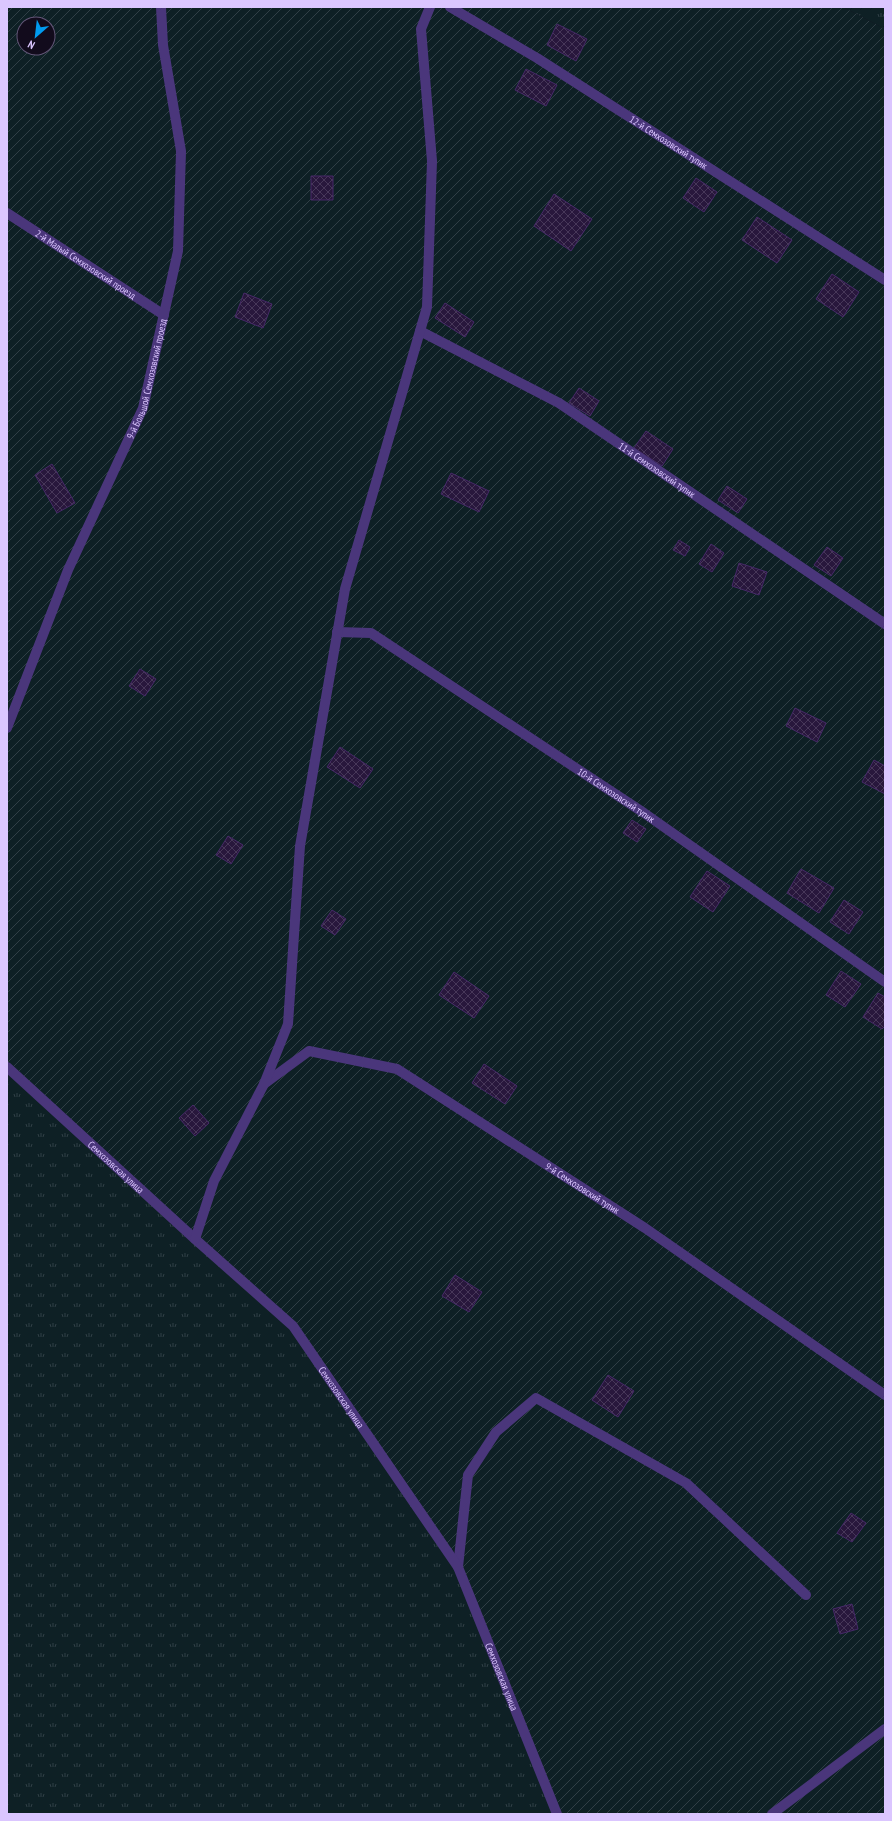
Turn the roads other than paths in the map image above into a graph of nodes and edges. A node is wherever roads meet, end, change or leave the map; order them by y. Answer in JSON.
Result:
{"nodes":[{"id":1,"x":161,"y":7,"type":"edge"},
{"id":2,"x":430,"y":7,"type":"edge"},
{"id":3,"x":450,"y":7,"type":"edge"},
{"id":4,"x":7,"y":213,"type":"edge"},
{"id":5,"x":885,"y":280,"type":"edge"},
{"id":6,"x":164,"y":315,"type":"junction"},
{"id":7,"x":420,"y":332,"type":"junction"},
{"id":8,"x":885,"y":624,"type":"edge"},
{"id":9,"x":337,"y":632,"type":"junction"},
{"id":10,"x":7,"y":728,"type":"edge"},
{"id":11,"x":885,"y":982,"type":"edge"},
{"id":12,"x":7,"y":1067,"type":"edge"},
{"id":13,"x":264,"y":1084,"type":"junction"},
{"id":14,"x":195,"y":1239,"type":"junction"},
{"id":15,"x":885,"y":1395,"type":"edge"},
{"id":16,"x":458,"y":1567,"type":"junction"},
{"id":17,"x":806,"y":1595,"type":"dead end"},
{"id":18,"x":885,"y":1730,"type":"edge"},
{"id":19,"x":557,"y":1814,"type":"edge"},
{"id":20,"x":772,"y":1814,"type":"edge"}],
"edges":[{"from":1,"to":6,"type":"street","name":"9-й Большой Семхозовский проезд"},
{"from":2,"to":7,"type":"street"},
{"from":3,"to":5,"type":"street","name":"12-й Семхозовский тупик"},
{"from":4,"to":6,"type":"street","name":"2-й Малый Семхозовский проезд"},
{"from":6,"to":10,"type":"street","name":"9-й Большой Семхозовский проезд"},
{"from":7,"to":8,"type":"street","name":"11-й Семхозовский тупик"},
{"from":7,"to":9,"type":"street"},
{"from":9,"to":11,"type":"street","name":"10-й Семхозовский тупик"},
{"from":9,"to":13,"type":"street"},
{"from":12,"to":14,"type":"street","name":"Семхозовская улица"},
{"from":13,"to":14,"type":"street"},
{"from":13,"to":15,"type":"street","name":"9-й Семхозовский тупик"},
{"from":14,"to":16,"type":"street","name":"Семхозовская улица"},
{"from":16,"to":17,"type":"street"},
{"from":16,"to":19,"type":"street","name":"Семхозовская улица"},
{"from":18,"to":20,"type":"street"}]}
